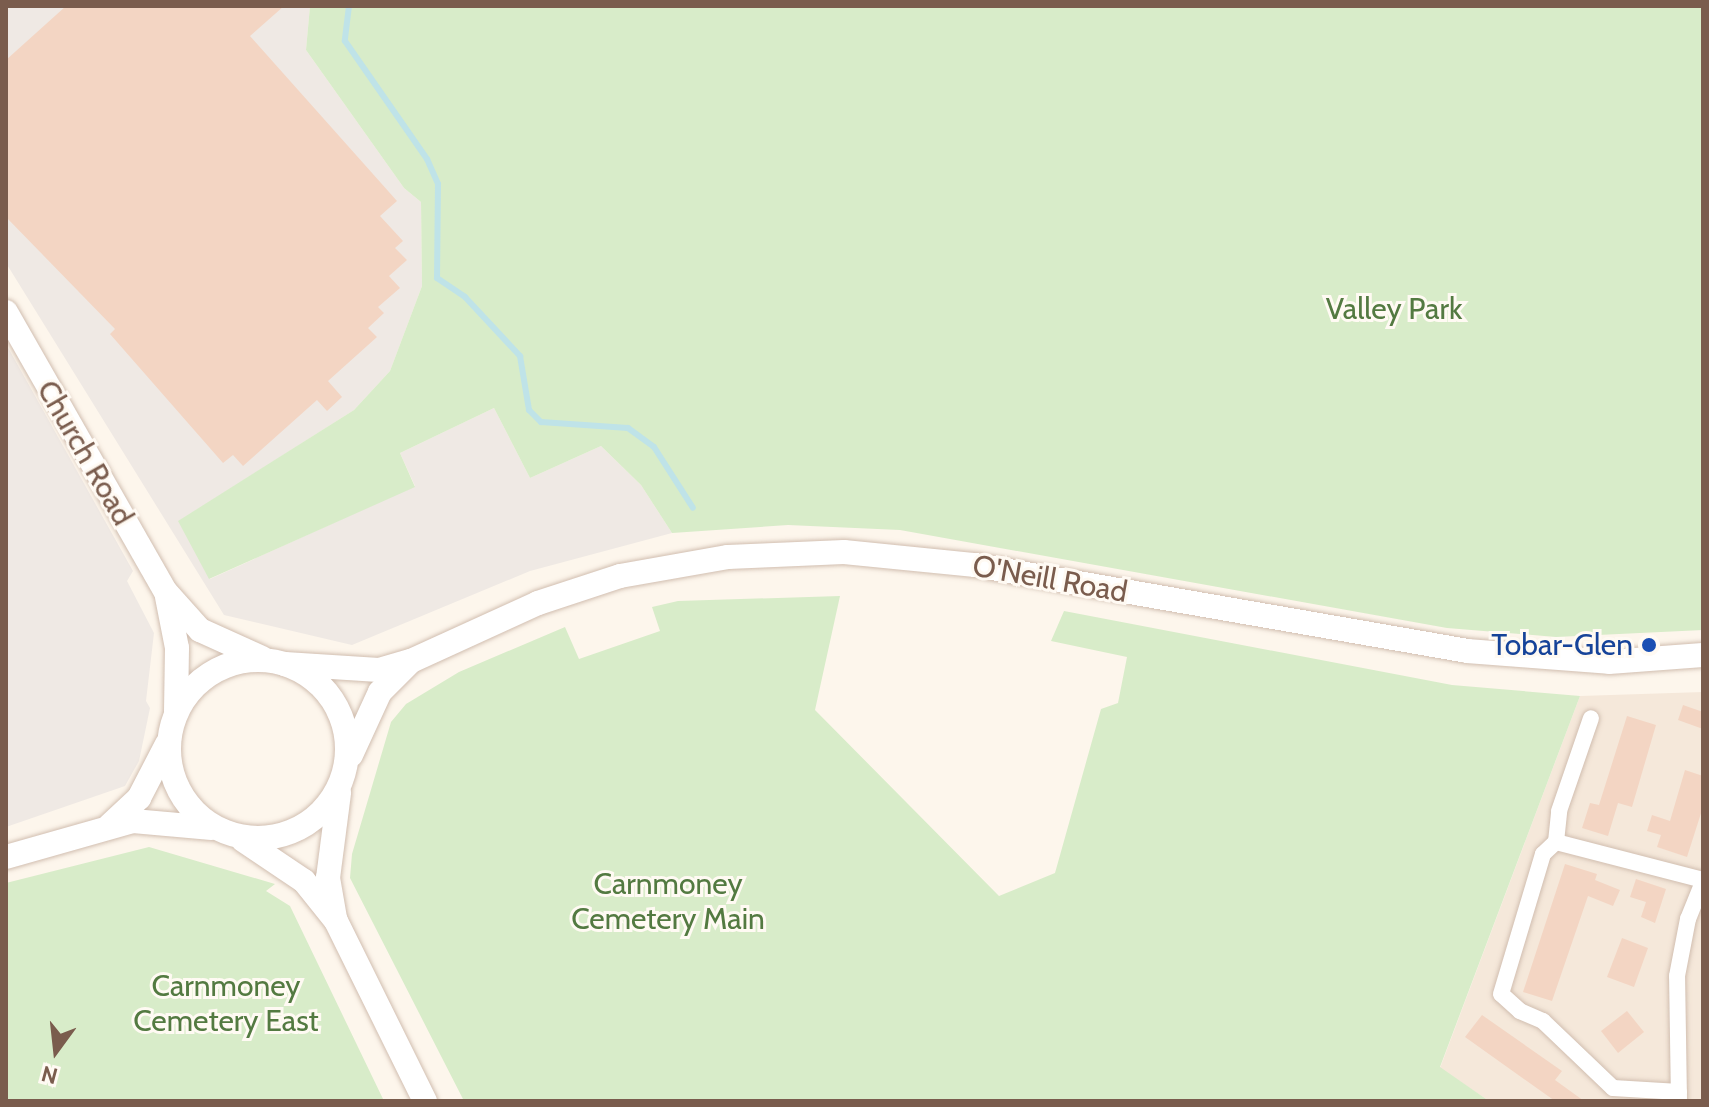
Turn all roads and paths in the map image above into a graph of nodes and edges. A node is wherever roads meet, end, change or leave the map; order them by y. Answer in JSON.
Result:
{"nodes":[{"id":1,"x":6,"y":312,"type":"edge"},
{"id":2,"x":166,"y":592,"type":"junction"},
{"id":3,"x":1703,"y":655,"type":"edge"},
{"id":4,"x":411,"y":661,"type":"junction"},
{"id":5,"x":279,"y":663,"type":"junction"},
{"id":6,"x":1591,"y":718,"type":"dead end"},
{"id":7,"x":173,"y":725,"type":"junction"},
{"id":8,"x":344,"y":774,"type":"junction"},
{"id":9,"x":110,"y":825,"type":"junction"},
{"id":10,"x":227,"y":832,"type":"junction"},
{"id":11,"x":1556,"y":842,"type":"junction"},
{"id":12,"x":6,"y":857,"type":"edge"},
{"id":13,"x":1703,"y":881,"type":"edge"},
{"id":14,"x":336,"y":921,"type":"junction"},
{"id":15,"x":1613,"y":1088,"type":"junction"},
{"id":16,"x":1679,"y":1097,"type":"edge"},
{"id":17,"x":425,"y":1101,"type":"edge"},
{"id":18,"x":1600,"y":1101,"type":"edge"}],
"edges":[{"from":1,"to":2,"type":"main road","name":"Church Road"},
{"from":2,"to":5,"type":"main road","name":"Church Road"},
{"from":2,"to":7,"type":"main road","name":"Church Road"},
{"from":3,"to":4,"type":"main road","name":"O'Neill Road"},
{"from":4,"to":5,"type":"main road","name":"O'Neill Road"},
{"from":4,"to":8,"type":"main road","name":"O'Neill Road"},
{"from":5,"to":7,"type":"main road"},
{"from":5,"to":8,"type":"main road"},
{"from":6,"to":11,"type":"street"},
{"from":7,"to":9,"type":"main road"},
{"from":7,"to":10,"type":"main road"},
{"from":8,"to":10,"type":"main road"},
{"from":8,"to":14,"type":"main road"},
{"from":9,"to":10,"type":"main road"},
{"from":9,"to":12,"type":"main road"},
{"from":10,"to":14,"type":"main road"},
{"from":11,"to":13,"type":"street"},
{"from":11,"to":15,"type":"street"},
{"from":13,"to":16,"type":"street"},
{"from":14,"to":17,"type":"main road"},
{"from":15,"to":16,"type":"street"},
{"from":15,"to":18,"type":"street"}]}
